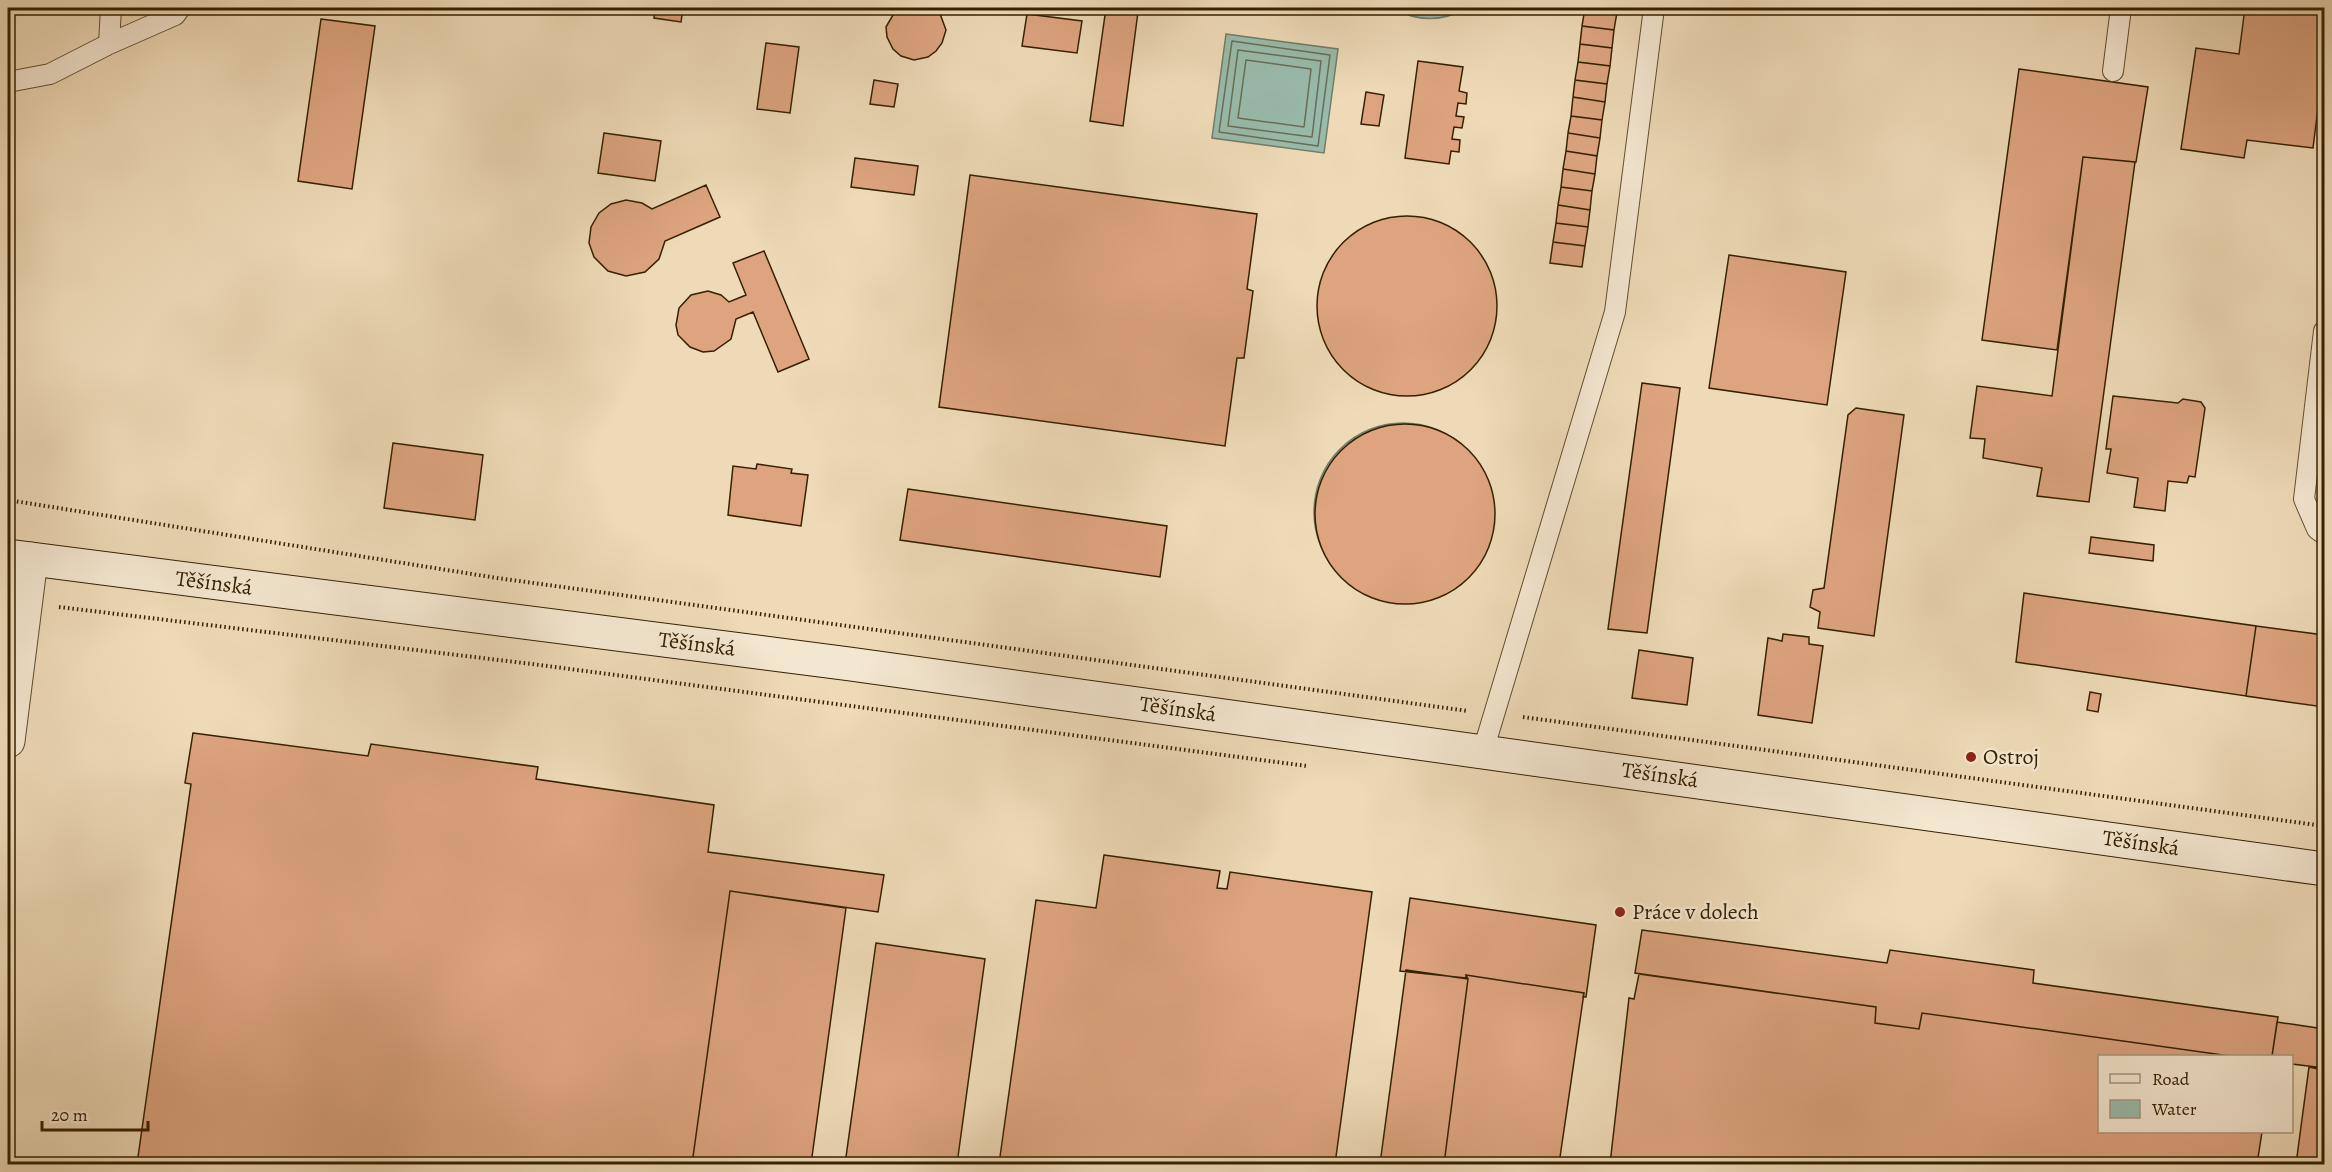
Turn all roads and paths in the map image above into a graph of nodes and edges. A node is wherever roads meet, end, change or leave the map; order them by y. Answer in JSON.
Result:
{"nodes":[{"id":1,"x":111,"y":8,"type":"edge"},
{"id":2,"x":180,"y":8,"type":"edge"},
{"id":3,"x":1653,"y":8,"type":"edge"},
{"id":4,"x":2121,"y":8,"type":"edge"},
{"id":5,"x":109,"y":44,"type":"junction"},
{"id":6,"x":2113,"y":71,"type":"dead end"},
{"id":7,"x":8,"y":82,"type":"edge"},
{"id":8,"x":2325,"y":331,"type":"edge"},
{"id":9,"x":8,"y":501,"type":"edge"},
{"id":10,"x":2325,"y":534,"type":"edge"},
{"id":11,"x":19,"y":558,"type":"edge"},
{"id":12,"x":25,"y":603,"type":"junction"},
{"id":13,"x":1494,"y":713,"type":"junction"},
{"id":14,"x":8,"y":741,"type":"edge"},
{"id":15,"x":1483,"y":752,"type":"junction"},
{"id":16,"x":1312,"y":766,"type":"dead end"},
{"id":17,"x":2325,"y":826,"type":"edge"},
{"id":18,"x":2325,"y":869,"type":"edge"}],
"edges":[{"from":1,"to":5,"type":"lane"},
{"from":2,"to":5,"type":"lane"},
{"from":3,"to":13,"type":"lane"},
{"from":4,"to":6,"type":"lane"},
{"from":5,"to":7,"type":"lane"},
{"from":8,"to":10,"type":"lane"},
{"from":9,"to":13,"type":"path"},
{"from":11,"to":12,"type":"street","name":"Těšínská"},
{"from":11,"to":15,"type":"street","name":"Těšínská"},
{"from":12,"to":14,"type":"street","name":"Těšínská"},
{"from":12,"to":16,"type":"path"},
{"from":13,"to":15,"type":"lane"},
{"from":13,"to":17,"type":"path"},
{"from":15,"to":18,"type":"street","name":"Těšínská"}]}
